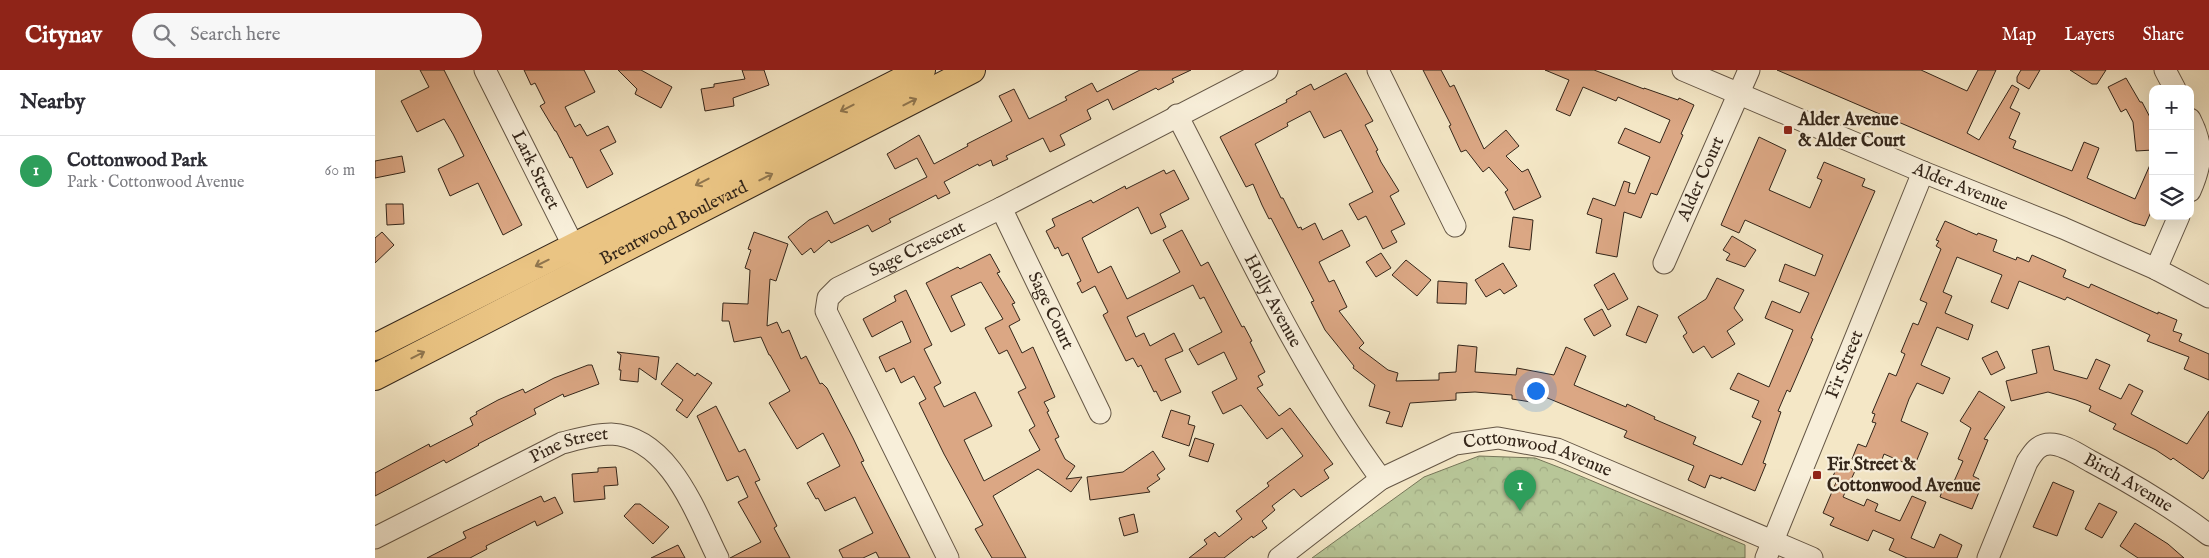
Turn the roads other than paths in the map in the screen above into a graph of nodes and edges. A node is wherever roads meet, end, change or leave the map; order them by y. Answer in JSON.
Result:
{"nodes":[{"id":1,"x":485,"y":70,"type":"edge"},
{"id":2,"x":922,"y":70,"type":"edge"},
{"id":3,"x":972,"y":70,"type":"edge"},
{"id":4,"x":1267,"y":70,"type":"edge"},
{"id":5,"x":1378,"y":70,"type":"edge"},
{"id":6,"x":1683,"y":70,"type":"edge"},
{"id":7,"x":1749,"y":70,"type":"edge"},
{"id":8,"x":2165,"y":70,"type":"edge"},
{"id":9,"x":2173,"y":85,"type":"edge"},
{"id":10,"x":1739,"y":94,"type":"junction"},
{"id":11,"x":1177,"y":115,"type":"junction"},
{"id":12,"x":2194,"y":130,"type":"edge"},
{"id":13,"x":1923,"y":172,"type":"junction"},
{"id":14,"x":2194,"y":183,"type":"edge"},
{"id":15,"x":1001,"y":208,"type":"junction"},
{"id":16,"x":2177,"y":220,"type":"edge"},
{"id":17,"x":1455,"y":226,"type":"dead end"},
{"id":18,"x":574,"y":246,"type":"junction"},
{"id":19,"x":1664,"y":263,"type":"dead end"},
{"id":20,"x":2156,"y":269,"type":"junction"},
{"id":21,"x":586,"y":270,"type":"junction"},
{"id":22,"x":2209,"y":297,"type":"edge"},
{"id":23,"x":375,"y":347,"type":"edge"},
{"id":24,"x":375,"y":377,"type":"edge"},
{"id":25,"x":1101,"y":413,"type":"dead end"},
{"id":26,"x":1381,"y":479,"type":"junction"},
{"id":27,"x":2209,"y":535,"type":"edge"},
{"id":28,"x":375,"y":538,"type":"edge"},
{"id":29,"x":1770,"y":550,"type":"edge"},
{"id":30,"x":718,"y":558,"type":"edge"},
{"id":31,"x":948,"y":558,"type":"edge"},
{"id":32,"x":1279,"y":558,"type":"edge"},
{"id":33,"x":1812,"y":558,"type":"edge"},
{"id":34,"x":1987,"y":558,"type":"edge"}],
"edges":[{"from":1,"to":18,"type":"street","name":"Lark Street"},
{"from":2,"to":18,"type":"main road","name":"Brentwood Boulevard","one_way":true},
{"from":21,"to":3,"type":"main road","name":"Brentwood Boulevard","one_way":true},
{"from":4,"to":11,"type":"street","name":"Sage Crescent"},
{"from":5,"to":17,"type":"street"},
{"from":6,"to":10,"type":"street","name":"Alder Avenue"},
{"from":7,"to":10,"type":"street","name":"Alder Court"},
{"from":8,"to":9,"type":"street"},
{"from":10,"to":13,"type":"street","name":"Alder Avenue"},
{"from":10,"to":19,"type":"street","name":"Alder Court"},
{"from":11,"to":15,"type":"street","name":"Sage Crescent"},
{"from":11,"to":26,"type":"street","name":"Holly Avenue"},
{"from":12,"to":14,"type":"street"},
{"from":13,"to":20,"type":"street","name":"Alder Avenue"},
{"from":13,"to":29,"type":"street","name":"Fir Street"},
{"from":15,"to":25,"type":"street","name":"Sage Court"},
{"from":15,"to":31,"type":"street","name":"Sage Crescent"},
{"from":16,"to":20,"type":"street"},
{"from":18,"to":21,"type":"street","name":"Lark Street"},
{"from":18,"to":23,"type":"main road","name":"Brentwood Boulevard","one_way":true},
{"from":20,"to":22,"type":"street","name":"Alder Avenue"},
{"from":24,"to":21,"type":"main road","name":"Brentwood Boulevard","one_way":true},
{"from":26,"to":29,"type":"street","name":"Cottonwood Avenue"},
{"from":26,"to":32,"type":"street","name":"Cottonwood Avenue"},
{"from":27,"to":34,"type":"street","name":"Birch Avenue"},
{"from":28,"to":30,"type":"street","name":"Pine Street"},
{"from":29,"to":33,"type":"street","name":"Cottonwood Avenue"}]}
